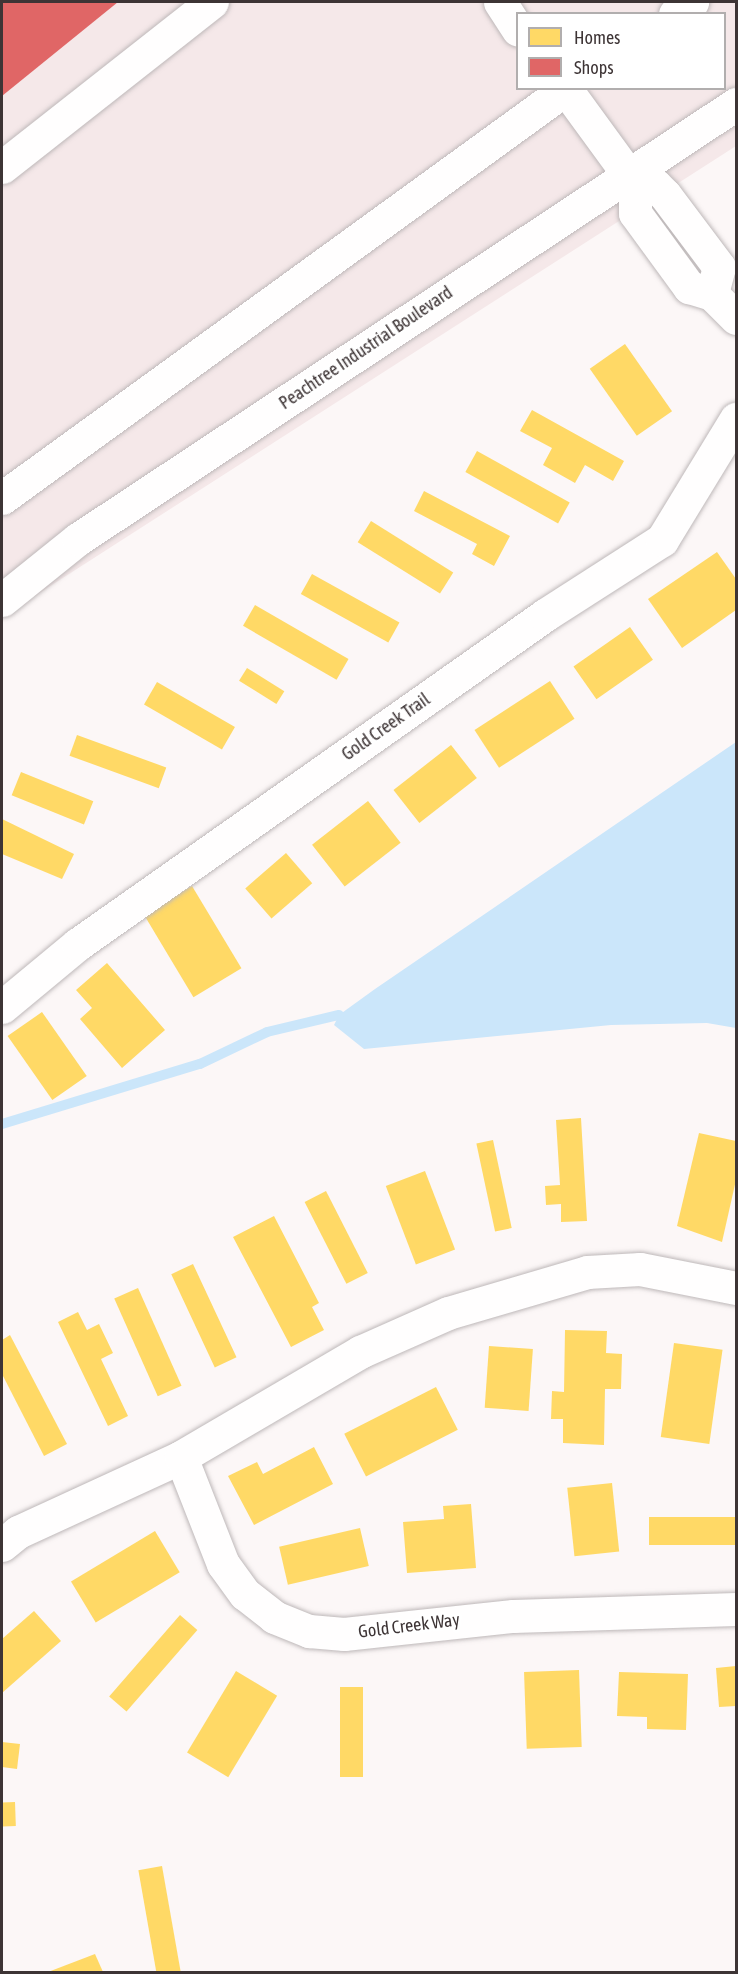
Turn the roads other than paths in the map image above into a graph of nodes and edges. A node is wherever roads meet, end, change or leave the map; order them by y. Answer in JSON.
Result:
{"nodes":[{"id":1,"x":212,"y":2,"type":"edge"},
{"id":2,"x":500,"y":2,"type":"edge"},
{"id":3,"x":692,"y":2,"type":"edge"},
{"id":4,"x":678,"y":12,"type":"edge"},
{"id":5,"x":516,"y":27,"type":"edge"},
{"id":6,"x":565,"y":90,"type":"edge"},
{"id":7,"x":567,"y":90,"type":"edge"},
{"id":8,"x":736,"y":104,"type":"edge"},
{"id":9,"x":2,"y":167,"type":"edge"},
{"id":10,"x":632,"y":179,"type":"junction"},
{"id":11,"x":736,"y":318,"type":"edge"},
{"id":12,"x":736,"y":419,"type":"edge"},
{"id":13,"x":2,"y":498,"type":"edge"},
{"id":14,"x":2,"y":600,"type":"edge"},
{"id":15,"x":2,"y":1007,"type":"edge"},
{"id":16,"x":736,"y":1288,"type":"edge"},
{"id":17,"x":181,"y":1457,"type":"junction"},
{"id":18,"x":2,"y":1545,"type":"edge"},
{"id":19,"x":736,"y":1609,"type":"edge"}],
"edges":[{"from":1,"to":9,"type":"street"},
{"from":2,"to":5,"type":"street"},
{"from":3,"to":4,"type":"street"},
{"from":6,"to":13,"type":"street"},
{"from":7,"to":10,"type":"street"},
{"from":8,"to":10,"type":"street","name":"Peachtree Industrial Boulevard"},
{"from":10,"to":11,"type":"street"},
{"from":10,"to":14,"type":"street","name":"Peachtree Industrial Boulevard"},
{"from":12,"to":15,"type":"street","name":"Gold Creek Trail"},
{"from":16,"to":17,"type":"street"},
{"from":17,"to":18,"type":"street"},
{"from":17,"to":19,"type":"street","name":"Gold Creek Way"}]}
